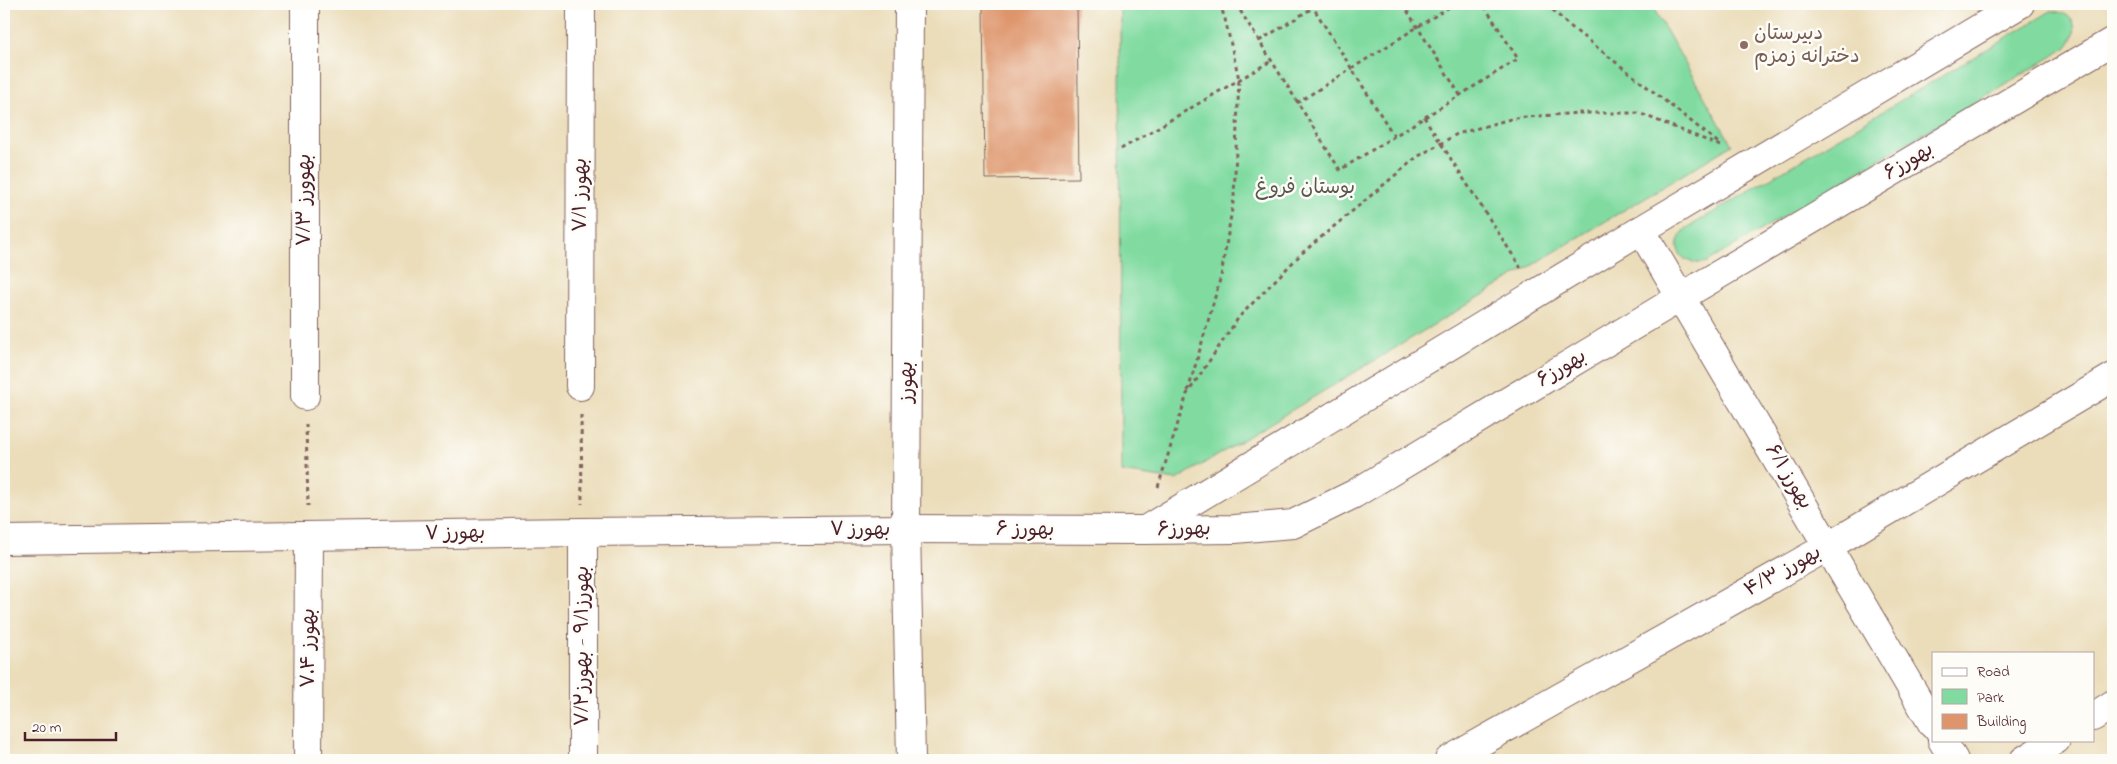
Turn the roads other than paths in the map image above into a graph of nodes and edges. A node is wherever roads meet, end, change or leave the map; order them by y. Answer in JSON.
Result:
{"nodes":[{"id":1,"x":305,"y":4,"type":"edge"},
{"id":2,"x":582,"y":4,"type":"edge"},
{"id":3,"x":909,"y":4,"type":"edge"},
{"id":4,"x":2020,"y":4,"type":"edge"},
{"id":5,"x":2113,"y":41,"type":"edge"},
{"id":6,"x":1641,"y":230,"type":"junction"},
{"id":7,"x":1681,"y":297,"type":"junction"},
{"id":8,"x":2113,"y":377,"type":"edge"},
{"id":9,"x":580,"y":386,"type":"road end"},
{"id":10,"x":305,"y":396,"type":"road end"},
{"id":11,"x":906,"y":529,"type":"junction"},
{"id":12,"x":1144,"y":530,"type":"junction"},
{"id":13,"x":583,"y":532,"type":"junction"},
{"id":14,"x":309,"y":536,"type":"junction"},
{"id":15,"x":4,"y":540,"type":"edge"},
{"id":16,"x":1829,"y":546,"type":"junction"},
{"id":17,"x":2113,"y":704,"type":"edge"},
{"id":18,"x":2094,"y":716,"type":"edge"},
{"id":19,"x":1932,"y":723,"type":"edge"},
{"id":20,"x":1943,"y":742,"type":"edge"},
{"id":21,"x":2053,"y":742,"type":"edge"},
{"id":22,"x":308,"y":760,"type":"edge"},
{"id":23,"x":583,"y":760,"type":"edge"},
{"id":24,"x":911,"y":760,"type":"edge"},
{"id":25,"x":1449,"y":760,"type":"edge"},
{"id":26,"x":1954,"y":760,"type":"edge"},
{"id":27,"x":2024,"y":760,"type":"edge"}],
"edges":[{"from":1,"to":10,"type":"street","name":"بهوورز ۷/۳"},
{"from":2,"to":9,"type":"street","name":"بهورز ۷/۱"},
{"from":3,"to":11,"type":"street","name":"بهورز"},
{"from":4,"to":6,"type":"street","name":"بهورز۶"},
{"from":5,"to":7,"type":"street","name":"بهورز۶"},
{"from":6,"to":7,"type":"street","name":"بهورز ۶/۱"},
{"from":6,"to":12,"type":"street","name":"بهورز۶"},
{"from":7,"to":12,"type":"street","name":"بهورز۶"},
{"from":7,"to":16,"type":"street","name":"بهورز ۶/۱"},
{"from":8,"to":16,"type":"street","name":"بهورز ۴/۳"},
{"from":11,"to":12,"type":"street","name":"بهورز ۶"},
{"from":11,"to":13,"type":"street","name":"بهورز ۷"},
{"from":11,"to":24,"type":"street","name":"بهورز"},
{"from":13,"to":14,"type":"street","name":"بهورز ۷"},
{"from":13,"to":23,"type":"street","name":"بهورز۹/۱ - بهورز۷/۲"},
{"from":14,"to":15,"type":"street","name":"بهورز ۷"},
{"from":14,"to":22,"type":"street","name":"بهورز ۷.۴"},
{"from":16,"to":19,"type":"street","name":"بهورز ۶/۱"},
{"from":16,"to":25,"type":"street","name":"بهورز ۴/۳"},
{"from":17,"to":18,"type":"street"},
{"from":20,"to":26,"type":"street"},
{"from":21,"to":27,"type":"street"}]}
